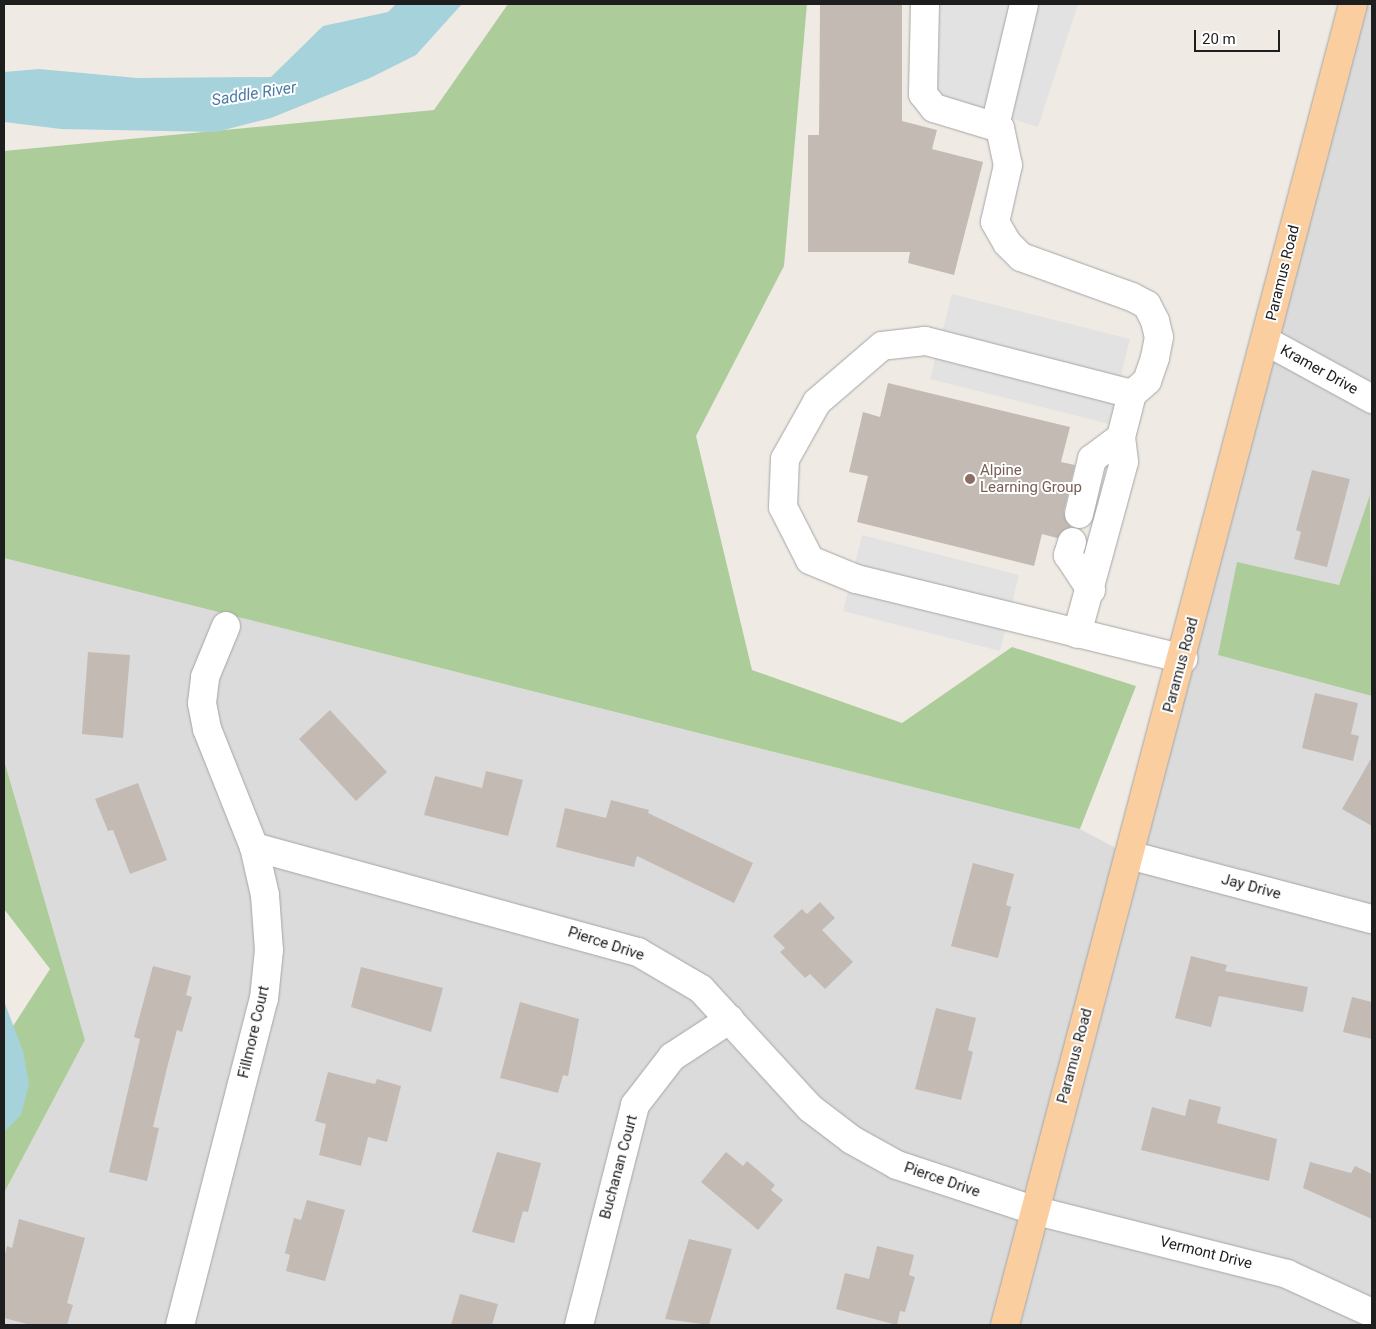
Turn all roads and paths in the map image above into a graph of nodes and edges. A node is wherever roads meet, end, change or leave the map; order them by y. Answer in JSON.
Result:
{"nodes":[{"id":1,"x":925,"y":4,"type":"edge"},
{"id":2,"x":1024,"y":4,"type":"edge"},
{"id":3,"x":1353,"y":4,"type":"edge"},
{"id":4,"x":995,"y":126,"type":"junction"},
{"id":5,"x":1266,"y":341,"type":"junction"},
{"id":6,"x":1132,"y":394,"type":"junction"},
{"id":7,"x":1372,"y":399,"type":"edge"},
{"id":8,"x":1121,"y":437,"type":"junction"},
{"id":9,"x":1079,"y":514,"type":"dead end"},
{"id":10,"x":1072,"y":542,"type":"dead end"},
{"id":11,"x":1090,"y":590,"type":"junction"},
{"id":12,"x":226,"y":626,"type":"dead end"},
{"id":13,"x":1076,"y":634,"type":"junction"},
{"id":14,"x":1183,"y":659,"type":"junction"},
{"id":15,"x":254,"y":847,"type":"junction"},
{"id":16,"x":1130,"y":855,"type":"junction"},
{"id":17,"x":1372,"y":919,"type":"edge"},
{"id":18,"x":730,"y":1019,"type":"junction"},
{"id":19,"x":1033,"y":1210,"type":"junction"},
{"id":20,"x":1372,"y":1313,"type":"edge"},
{"id":21,"x":180,"y":1325,"type":"edge"},
{"id":22,"x":579,"y":1325,"type":"edge"},
{"id":23,"x":1005,"y":1325,"type":"edge"}],
"edges":[{"from":1,"to":4,"type":"street"},
{"from":2,"to":4,"type":"street"},
{"from":3,"to":5,"type":"main road","name":"Paramus Road"},
{"from":4,"to":6,"type":"street"},
{"from":5,"to":7,"type":"street","name":"Kramer Drive"},
{"from":5,"to":14,"type":"main road","name":"Paramus Road"},
{"from":6,"to":8,"type":"street"},
{"from":6,"to":13,"type":"street"},
{"from":8,"to":9,"type":"street"},
{"from":8,"to":11,"type":"street"},
{"from":10,"to":11,"type":"street"},
{"from":11,"to":13,"type":"street"},
{"from":12,"to":15,"type":"street","name":"Fillmore Court"},
{"from":13,"to":14,"type":"street"},
{"from":14,"to":16,"type":"main road","name":"Paramus Road"},
{"from":15,"to":18,"type":"street","name":"Pierce Drive"},
{"from":15,"to":21,"type":"street","name":"Fillmore Court"},
{"from":16,"to":17,"type":"street","name":"Jay Drive"},
{"from":16,"to":19,"type":"main road","name":"Paramus Road"},
{"from":18,"to":19,"type":"street","name":"Pierce Drive"},
{"from":18,"to":22,"type":"street","name":"Buchanan Court"},
{"from":19,"to":20,"type":"street","name":"Vermont Drive"},
{"from":19,"to":23,"type":"main road","name":"Paramus Road"}]}
